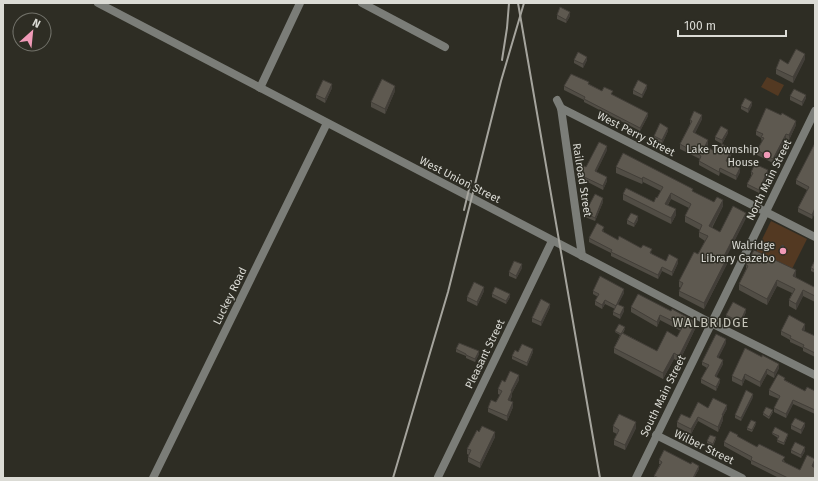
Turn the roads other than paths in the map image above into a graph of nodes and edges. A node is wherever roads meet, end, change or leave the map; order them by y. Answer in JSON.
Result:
{"nodes":[{"id":1,"x":98,"y":3,"type":"edge"},
{"id":2,"x":300,"y":3,"type":"edge"},
{"id":3,"x":362,"y":3,"type":"edge"},
{"id":4,"x":445,"y":46,"type":"dead end"},
{"id":5,"x":260,"y":88,"type":"junction"},
{"id":6,"x":557,"y":100,"type":"dead end"},
{"id":7,"x":561,"y":108,"type":"junction"},
{"id":8,"x":815,"y":111,"type":"edge"},
{"id":9,"x":327,"y":123,"type":"junction"},
{"id":10,"x":765,"y":213,"type":"junction"},
{"id":11,"x":815,"y":237,"type":"edge"},
{"id":12,"x":552,"y":241,"type":"junction"},
{"id":13,"x":582,"y":256,"type":"junction"},
{"id":14,"x":711,"y":323,"type":"junction"},
{"id":15,"x":815,"y":375,"type":"edge"},
{"id":16,"x":656,"y":435,"type":"junction"},
{"id":17,"x":438,"y":477,"type":"edge"},
{"id":18,"x":153,"y":478,"type":"edge"},
{"id":19,"x":636,"y":478,"type":"edge"},
{"id":20,"x":742,"y":478,"type":"edge"}],
"edges":[{"from":1,"to":5,"type":"street","name":"West Union Street"},
{"from":2,"to":5,"type":"street"},
{"from":3,"to":4,"type":"street"},
{"from":5,"to":9,"type":"street","name":"West Union Street"},
{"from":6,"to":7,"type":"street","name":"Railroad Street"},
{"from":7,"to":10,"type":"street","name":"West Perry Street"},
{"from":7,"to":13,"type":"street","name":"Railroad Street"},
{"from":8,"to":10,"type":"street","name":"North Main Street"},
{"from":9,"to":12,"type":"street","name":"West Union Street"},
{"from":9,"to":18,"type":"street","name":"Luckey Road"},
{"from":10,"to":11,"type":"street","name":"West Perry Street"},
{"from":10,"to":14,"type":"street","name":"North Main Street"},
{"from":12,"to":13,"type":"street","name":"West Union Street"},
{"from":12,"to":17,"type":"street","name":"Pleasant Street"},
{"from":13,"to":14,"type":"street","name":"West Union Street"},
{"from":14,"to":15,"type":"street","name":"West Union Street"},
{"from":14,"to":16,"type":"street","name":"South Main Street"},
{"from":16,"to":19,"type":"street","name":"South Main Street"},
{"from":16,"to":20,"type":"street","name":"Wilber Street"}]}
